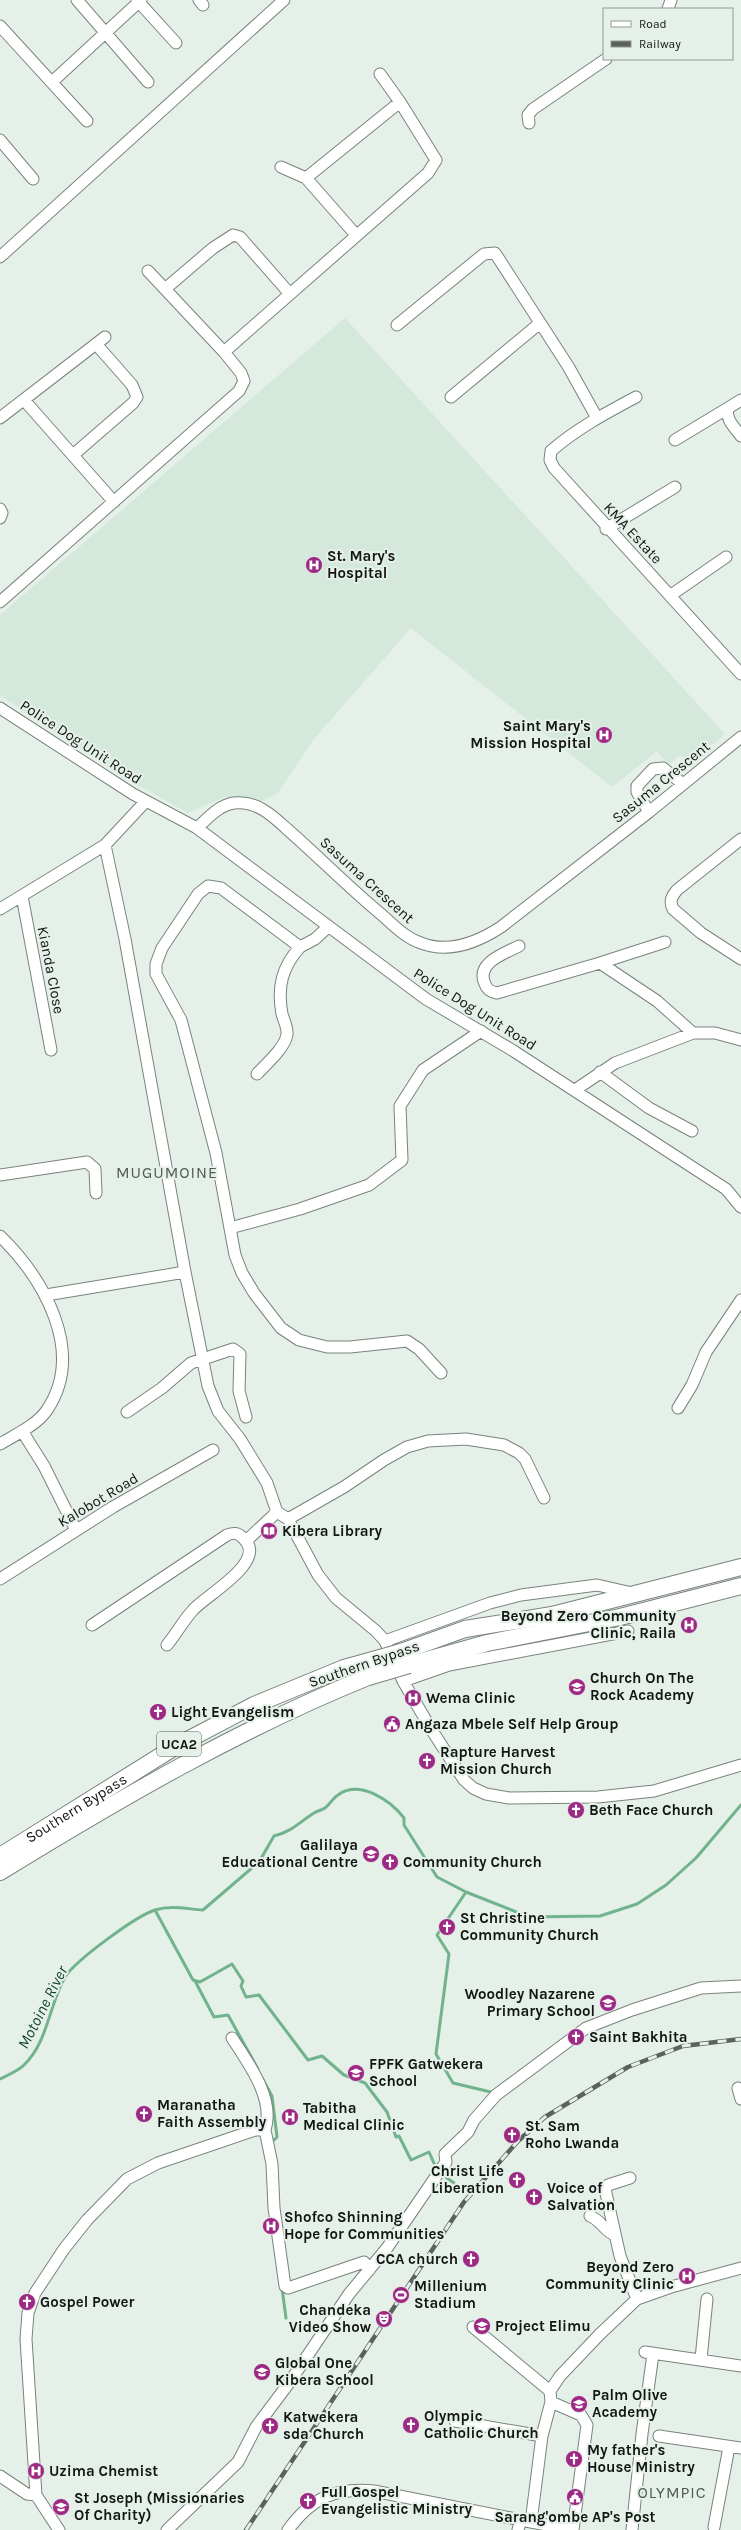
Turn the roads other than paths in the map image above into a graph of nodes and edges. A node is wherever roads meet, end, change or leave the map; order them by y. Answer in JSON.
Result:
{"nodes":[{"id":1,"x":77,"y":0,"type":"edge"},
{"id":2,"x":284,"y":0,"type":"edge"},
{"id":3,"x":139,"y":1,"type":"edge"},
{"id":4,"x":0,"y":26,"type":"edge"},
{"id":5,"x":106,"y":32,"type":"junction"},
{"id":6,"x":176,"y":43,"type":"dead end"},
{"id":7,"x":605,"y":60,"type":"edge"},
{"id":8,"x":380,"y":74,"type":"dead end"},
{"id":9,"x":52,"y":82,"type":"junction"},
{"id":10,"x":148,"y":82,"type":"dead end"},
{"id":11,"x":400,"y":102,"type":"junction"},
{"id":12,"x":87,"y":121,"type":"dead end"},
{"id":13,"x":529,"y":123,"type":"dead end"},
{"id":14,"x":0,"y":140,"type":"edge"},
{"id":15,"x":281,"y":167,"type":"dead end"},
{"id":16,"x":306,"y":178,"type":"junction"},
{"id":17,"x":33,"y":179,"type":"dead end"},
{"id":18,"x":356,"y":235,"type":"junction"},
{"id":19,"x":0,"y":257,"type":"edge"},
{"id":20,"x":148,"y":271,"type":"dead end"},
{"id":21,"x":165,"y":289,"type":"junction"},
{"id":22,"x":290,"y":294,"type":"junction"},
{"id":23,"x":540,"y":323,"type":"junction"},
{"id":24,"x":397,"y":325,"type":"dead end"},
{"id":25,"x":224,"y":352,"type":"junction"},
{"id":26,"x":451,"y":397,"type":"dead end"},
{"id":27,"x":636,"y":397,"type":"dead end"},
{"id":28,"x":24,"y":400,"type":"junction"},
{"id":29,"x":741,"y":400,"type":"edge"},
{"id":30,"x":728,"y":408,"type":"junction"},
{"id":31,"x":0,"y":418,"type":"edge"},
{"id":32,"x":597,"y":418,"type":"junction"},
{"id":33,"x":741,"y":436,"type":"edge"},
{"id":34,"x":675,"y":440,"type":"dead end"},
{"id":35,"x":73,"y":455,"type":"junction"},
{"id":36,"x":675,"y":487,"type":"dead end"},
{"id":37,"x":114,"y":502,"type":"junction"},
{"id":38,"x":0,"y":509,"type":"edge"},
{"id":39,"x":0,"y":518,"type":"edge"},
{"id":40,"x":606,"y":529,"type":"junction"},
{"id":41,"x":726,"y":557,"type":"dead end"},
{"id":42,"x":671,"y":595,"type":"junction"},
{"id":43,"x":0,"y":602,"type":"edge"},
{"id":44,"x":737,"y":659,"type":"edge"},
{"id":45,"x":741,"y":674,"type":"edge"},
{"id":46,"x":0,"y":708,"type":"edge"},
{"id":47,"x":741,"y":737,"type":"edge"},
{"id":48,"x":683,"y":784,"type":"junction"},
{"id":49,"x":146,"y":801,"type":"junction"},
{"id":50,"x":649,"y":812,"type":"junction"},
{"id":51,"x":197,"y":828,"type":"junction"},
{"id":52,"x":741,"y":839,"type":"edge"},
{"id":53,"x":105,"y":845,"type":"junction"},
{"id":54,"x":22,"y":896,"type":"junction"},
{"id":55,"x":0,"y":909,"type":"edge"},
{"id":56,"x":328,"y":927,"type":"junction"},
{"id":57,"x":665,"y":942,"type":"dead end"},
{"id":58,"x":519,"y":946,"type":"dead end"},
{"id":59,"x":300,"y":947,"type":"junction"},
{"id":60,"x":741,"y":959,"type":"edge"},
{"id":61,"x":600,"y":963,"type":"junction"},
{"id":62,"x":481,"y":1032,"type":"junction"},
{"id":63,"x":693,"y":1033,"type":"junction"},
{"id":64,"x":741,"y":1040,"type":"edge"},
{"id":65,"x":51,"y":1050,"type":"dead end"},
{"id":66,"x":600,"y":1072,"type":"junction"},
{"id":67,"x":257,"y":1074,"type":"dead end"},
{"id":68,"x":575,"y":1090,"type":"junction"},
{"id":69,"x":692,"y":1131,"type":"dead end"},
{"id":70,"x":0,"y":1175,"type":"edge"},
{"id":71,"x":726,"y":1188,"type":"junction"},
{"id":72,"x":96,"y":1193,"type":"dead end"},
{"id":73,"x":741,"y":1197,"type":"edge"},
{"id":74,"x":741,"y":1207,"type":"edge"},
{"id":75,"x":230,"y":1228,"type":"junction"},
{"id":76,"x":0,"y":1236,"type":"edge"},
{"id":77,"x":185,"y":1272,"type":"junction"},
{"id":78,"x":46,"y":1295,"type":"junction"},
{"id":79,"x":741,"y":1300,"type":"edge"},
{"id":80,"x":202,"y":1358,"type":"junction"},
{"id":81,"x":440,"y":1373,"type":"dead end"},
{"id":82,"x":678,"y":1408,"type":"dead end"},
{"id":83,"x":127,"y":1412,"type":"dead end"},
{"id":84,"x":246,"y":1416,"type":"dead end"},
{"id":85,"x":22,"y":1431,"type":"junction"},
{"id":86,"x":0,"y":1444,"type":"edge"},
{"id":87,"x":213,"y":1450,"type":"dead end"},
{"id":88,"x":544,"y":1498,"type":"dead end"},
{"id":89,"x":277,"y":1512,"type":"junction"},
{"id":90,"x":288,"y":1519,"type":"junction"},
{"id":91,"x":76,"y":1530,"type":"junction"},
{"id":92,"x":246,"y":1541,"type":"junction"},
{"id":93,"x":741,"y":1567,"type":"edge"},
{"id":94,"x":0,"y":1579,"type":"edge"},
{"id":95,"x":741,"y":1586,"type":"edge"},
{"id":96,"x":634,"y":1594,"type":"junction"},
{"id":97,"x":92,"y":1625,"type":"dead end"},
{"id":98,"x":628,"y":1631,"type":"dead end"},
{"id":99,"x":384,"y":1641,"type":"junction"},
{"id":100,"x":167,"y":1645,"type":"dead end"},
{"id":101,"x":405,"y":1658,"type":"junction"},
{"id":102,"x":403,"y":1681,"type":"junction"},
{"id":103,"x":741,"y":1765,"type":"edge"},
{"id":104,"x":0,"y":1856,"type":"edge"},
{"id":105,"x":0,"y":1872,"type":"edge"},
{"id":106,"x":741,"y":1986,"type":"edge"},
{"id":107,"x":232,"y":2038,"type":"dead end"},
{"id":108,"x":265,"y":2130,"type":"junction"},
{"id":109,"x":630,"y":2178,"type":"dead end"},
{"id":110,"x":590,"y":2216,"type":"dead end"},
{"id":111,"x":615,"y":2235,"type":"junction"},
{"id":112,"x":741,"y":2268,"type":"edge"},
{"id":113,"x":370,"y":2269,"type":"junction"},
{"id":114,"x":637,"y":2299,"type":"junction"},
{"id":115,"x":708,"y":2299,"type":"dead end"},
{"id":116,"x":473,"y":2327,"type":"dead end"},
{"id":117,"x":701,"y":2359,"type":"junction"},
{"id":118,"x":741,"y":2366,"type":"edge"},
{"id":119,"x":551,"y":2397,"type":"junction"},
{"id":120,"x":455,"y":2421,"type":"dead end"},
{"id":121,"x":542,"y":2436,"type":"junction"},
{"id":122,"x":659,"y":2436,"type":"dead end"},
{"id":123,"x":729,"y":2447,"type":"junction"},
{"id":124,"x":741,"y":2448,"type":"edge"},
{"id":125,"x":0,"y":2476,"type":"edge"},
{"id":126,"x":36,"y":2495,"type":"junction"},
{"id":127,"x":524,"y":2524,"type":"edge"},
{"id":128,"x":714,"y":2527,"type":"dead end"},
{"id":129,"x":59,"y":2530,"type":"edge"},
{"id":130,"x":168,"y":2530,"type":"edge"},
{"id":131,"x":288,"y":2530,"type":"edge"},
{"id":132,"x":574,"y":2530,"type":"edge"},
{"id":133,"x":632,"y":2530,"type":"edge"}],
"edges":[{"from":1,"to":5,"type":"street"},
{"from":2,"to":19,"type":"street"},
{"from":3,"to":5,"type":"street"},
{"from":3,"to":6,"type":"street"},
{"from":4,"to":9,"type":"street"},
{"from":5,"to":9,"type":"street"},
{"from":5,"to":10,"type":"street"},
{"from":7,"to":13,"type":"street"},
{"from":8,"to":11,"type":"street"},
{"from":9,"to":12,"type":"street"},
{"from":11,"to":16,"type":"street"},
{"from":11,"to":18,"type":"street"},
{"from":14,"to":17,"type":"street"},
{"from":15,"to":16,"type":"street"},
{"from":16,"to":18,"type":"street"},
{"from":18,"to":22,"type":"street"},
{"from":20,"to":21,"type":"street"},
{"from":21,"to":22,"type":"street"},
{"from":21,"to":25,"type":"street"},
{"from":22,"to":25,"type":"street"},
{"from":23,"to":24,"type":"street"},
{"from":23,"to":26,"type":"street"},
{"from":23,"to":32,"type":"street"},
{"from":25,"to":37,"type":"street"},
{"from":27,"to":32,"type":"street","name":"KMA Estate"},
{"from":28,"to":31,"type":"street"},
{"from":28,"to":35,"type":"street"},
{"from":28,"to":35,"type":"street"},
{"from":29,"to":30,"type":"street"},
{"from":30,"to":33,"type":"street"},
{"from":30,"to":34,"type":"street"},
{"from":32,"to":40,"type":"street","name":"KMA Estate"},
{"from":35,"to":37,"type":"street"},
{"from":36,"to":40,"type":"street"},
{"from":37,"to":43,"type":"street"},
{"from":38,"to":39,"type":"street"},
{"from":40,"to":42,"type":"street","name":"KMA Estate"},
{"from":41,"to":42,"type":"street"},
{"from":42,"to":44,"type":"street","name":"KMA Estate"},
{"from":44,"to":45,"type":"street","name":"KMA Estate"},
{"from":46,"to":49,"type":"street","name":"Police Dog Unit Road"},
{"from":47,"to":48,"type":"street","name":"Sasuma Crescent"},
{"from":48,"to":50,"type":"street","name":"Sasuma Crescent"},
{"from":48,"to":50,"type":"street"},
{"from":49,"to":51,"type":"street"},
{"from":49,"to":53,"type":"street"},
{"from":50,"to":51,"type":"street","name":"Sasuma Crescent"},
{"from":51,"to":56,"type":"street","name":"Police Dog Unit Road"},
{"from":52,"to":60,"type":"street"},
{"from":53,"to":54,"type":"street"},
{"from":53,"to":77,"type":"street"},
{"from":54,"to":55,"type":"street"},
{"from":54,"to":65,"type":"street","name":"Kianda Close"},
{"from":56,"to":59,"type":"street"},
{"from":56,"to":62,"type":"street","name":"Police Dog Unit Road"},
{"from":57,"to":61,"type":"street"},
{"from":58,"to":61,"type":"street"},
{"from":59,"to":67,"type":"street"},
{"from":59,"to":75,"type":"street"},
{"from":61,"to":63,"type":"street"},
{"from":62,"to":68,"type":"street","name":"Police Dog Unit Road"},
{"from":62,"to":75,"type":"street"},
{"from":63,"to":64,"type":"street"},
{"from":63,"to":66,"type":"street"},
{"from":66,"to":68,"type":"street"},
{"from":66,"to":69,"type":"street"},
{"from":68,"to":71,"type":"street","name":"Police Dog Unit Road"},
{"from":70,"to":72,"type":"street"},
{"from":71,"to":73,"type":"street"},
{"from":71,"to":74,"type":"street","name":"Police Dog Unit Road"},
{"from":75,"to":81,"type":"street"},
{"from":76,"to":78,"type":"street"},
{"from":77,"to":78,"type":"street"},
{"from":77,"to":80,"type":"street"},
{"from":78,"to":85,"type":"street"},
{"from":79,"to":82,"type":"street"},
{"from":80,"to":83,"type":"street"},
{"from":80,"to":84,"type":"street"},
{"from":80,"to":89,"type":"street"},
{"from":85,"to":86,"type":"street"},
{"from":85,"to":91,"type":"street"},
{"from":87,"to":91,"type":"street","name":"Kalobot Road"},
{"from":88,"to":90,"type":"street"},
{"from":89,"to":90,"type":"street"},
{"from":89,"to":92,"type":"street"},
{"from":90,"to":99,"type":"street"},
{"from":91,"to":94,"type":"street","name":"Kalobot Road"},
{"from":92,"to":97,"type":"street"},
{"from":92,"to":100,"type":"street"},
{"from":93,"to":96,"type":"highway","name":"Southern Bypass","number":"UCA2"},
{"from":95,"to":101,"type":"highway","name":"Southern Bypass","number":"UCA2"},
{"from":96,"to":99,"type":"street"},
{"from":96,"to":101,"type":"highway","name":"Southern Bypass","number":"UCA2"},
{"from":98,"to":102,"type":"street"},
{"from":99,"to":102,"type":"street"},
{"from":101,"to":104,"type":"highway","name":"Southern Bypass","number":"UCA2","bridge":true},
{"from":101,"to":105,"type":"highway","name":"Southern Bypass","number":"UCA2","bridge":true},
{"from":102,"to":103,"type":"street"},
{"from":106,"to":113,"type":"street"},
{"from":107,"to":108,"type":"street"},
{"from":108,"to":113,"type":"street"},
{"from":108,"to":126,"type":"street"},
{"from":109,"to":111,"type":"street"},
{"from":110,"to":111,"type":"street"},
{"from":111,"to":114,"type":"street"},
{"from":112,"to":114,"type":"street"},
{"from":113,"to":130,"type":"street"},
{"from":114,"to":119,"type":"street"},
{"from":115,"to":117,"type":"street"},
{"from":116,"to":119,"type":"street"},
{"from":117,"to":118,"type":"street"},
{"from":117,"to":133,"type":"street"},
{"from":119,"to":121,"type":"street"},
{"from":119,"to":132,"type":"street"},
{"from":120,"to":121,"type":"street"},
{"from":121,"to":127,"type":"street"},
{"from":122,"to":123,"type":"street"},
{"from":123,"to":124,"type":"street"},
{"from":123,"to":128,"type":"street"},
{"from":125,"to":126,"type":"street"},
{"from":126,"to":129,"type":"street"},
{"from":127,"to":131,"type":"street"},
{"from":127,"to":132,"type":"street"}]}
